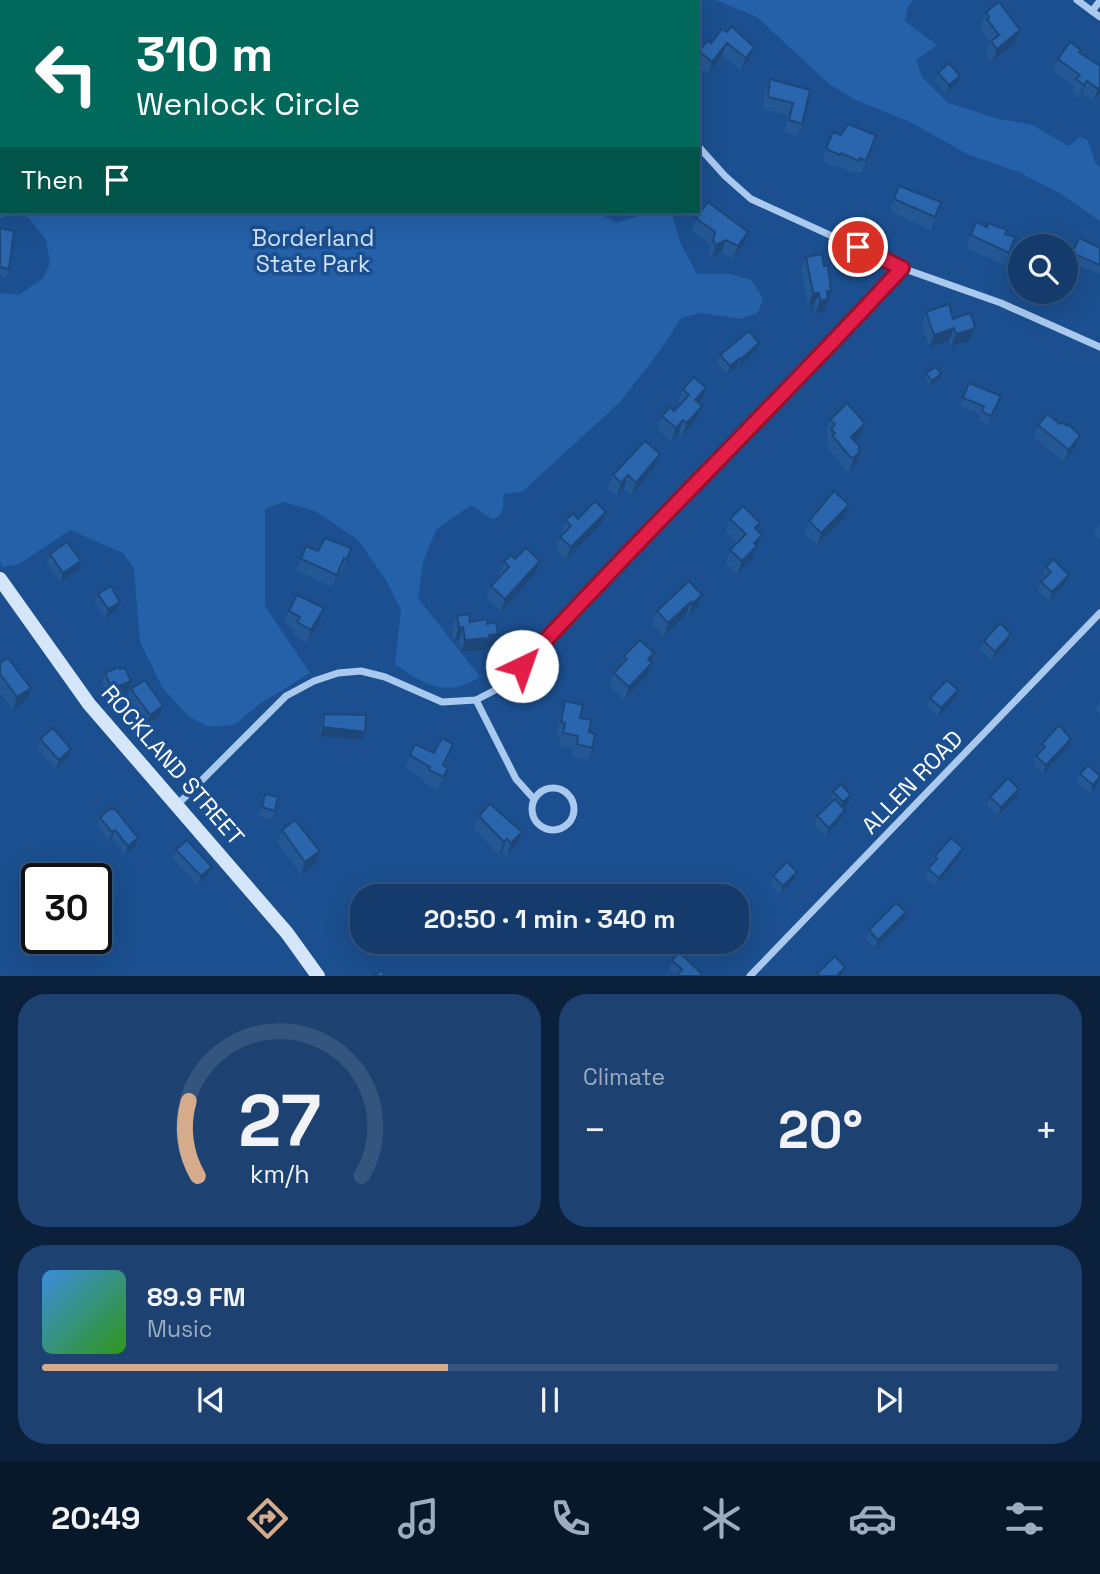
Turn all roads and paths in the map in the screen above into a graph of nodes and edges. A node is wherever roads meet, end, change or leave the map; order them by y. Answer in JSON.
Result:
{"nodes":[{"id":1,"x":1077,"y":0,"type":"edge"},
{"id":2,"x":1100,"y":1,"type":"edge"},
{"id":3,"x":1092,"y":11,"type":"junction"},
{"id":4,"x":1100,"y":17,"type":"edge"},
{"id":5,"x":700,"y":148,"type":"edge"},
{"id":6,"x":902,"y":268,"type":"junction"},
{"id":7,"x":1100,"y":347,"type":"edge"},
{"id":8,"x":0,"y":579,"type":"edge"},
{"id":9,"x":1100,"y":613,"type":"edge"},
{"id":10,"x":476,"y":700,"type":"junction"},
{"id":11,"x":534,"y":799,"type":"junction"},
{"id":12,"x":177,"y":805,"type":"junction"},
{"id":13,"x":318,"y":975,"type":"edge"},
{"id":14,"x":750,"y":975,"type":"edge"}],
"edges":[{"from":1,"to":3,"type":"street"},
{"from":2,"to":3,"type":"street"},
{"from":3,"to":4,"type":"street"},
{"from":5,"to":6,"type":"street"},
{"from":6,"to":7,"type":"street"},
{"from":6,"to":10,"type":"street"},
{"from":8,"to":12,"type":"street","name":"ROCKLAND STREET"},
{"from":9,"to":14,"type":"street","name":"ALLEN ROAD"},
{"from":10,"to":11,"type":"street"},
{"from":10,"to":12,"type":"street"},
{"from":11,"to":11,"type":"street"},
{"from":12,"to":13,"type":"street","name":"ROCKLAND STREET"}]}
